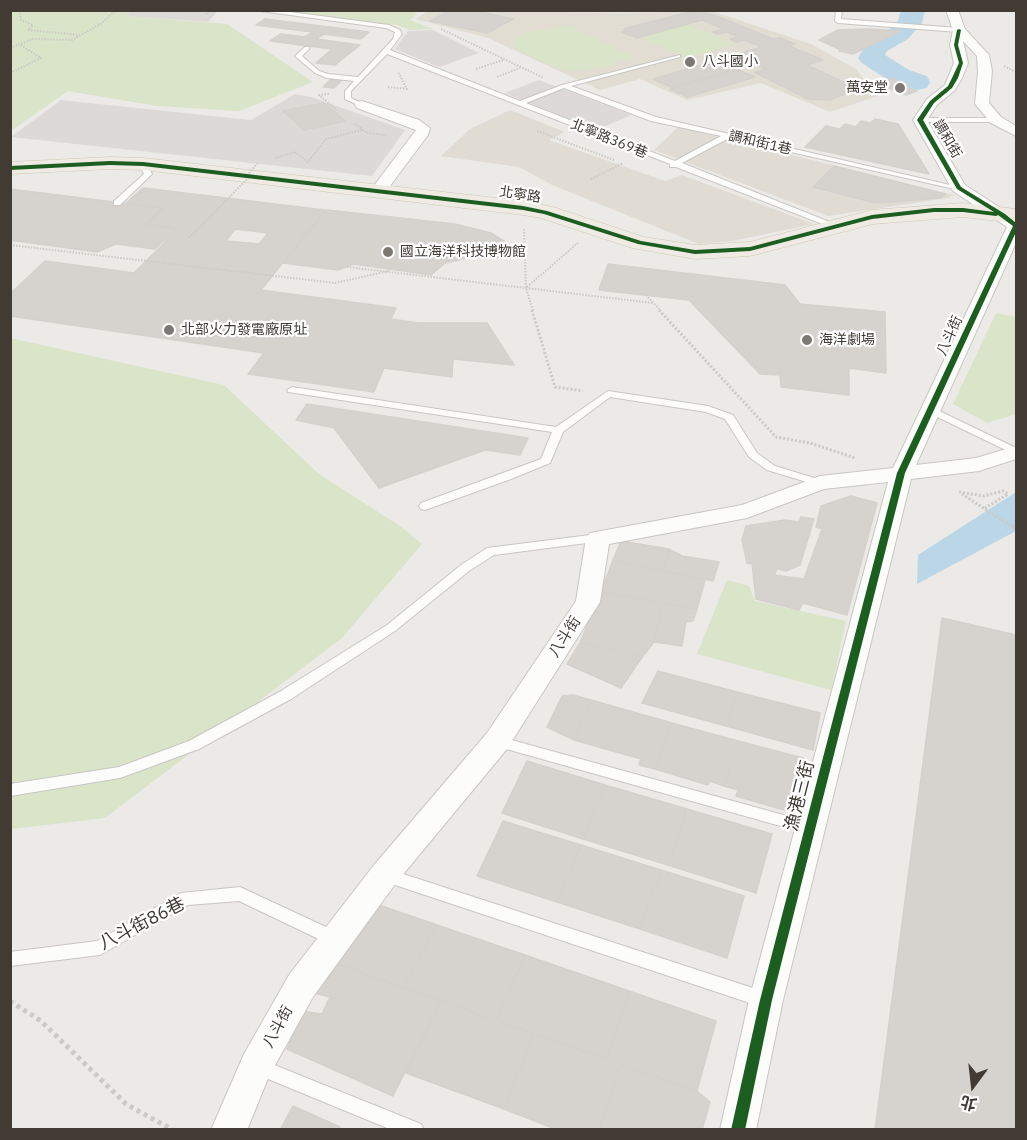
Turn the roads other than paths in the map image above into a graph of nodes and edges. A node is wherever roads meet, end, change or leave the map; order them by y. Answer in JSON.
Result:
{"nodes":[{"id":1,"x":256,"y":10,"type":"edge"},
{"id":2,"x":839,"y":10,"type":"edge"},
{"id":3,"x":952,"y":10,"type":"edge"},
{"id":4,"x":959,"y":30,"type":"junction"},
{"id":5,"x":307,"y":48,"type":"dead end"},
{"id":6,"x":386,"y":51,"type":"junction"},
{"id":7,"x":678,"y":56,"type":"dead end"},
{"id":8,"x":358,"y":79,"type":"junction"},
{"id":9,"x":564,"y":87,"type":"junction"},
{"id":10,"x":520,"y":104,"type":"junction"},
{"id":11,"x":362,"y":105,"type":"joint"},
{"id":12,"x":920,"y":120,"type":"junction"},
{"id":13,"x":996,"y":120,"type":"junction"},
{"id":14,"x":1017,"y":132,"type":"edge"},
{"id":15,"x":727,"y":136,"type":"junction"},
{"id":16,"x":143,"y":164,"type":"junction"},
{"id":17,"x":674,"y":165,"type":"junction"},
{"id":18,"x":10,"y":168,"type":"edge"},
{"id":19,"x":959,"y":188,"type":"junction"},
{"id":20,"x":378,"y":191,"type":"junction"},
{"id":21,"x":117,"y":203,"type":"dead end"},
{"id":22,"x":1010,"y":216,"type":"edge"},
{"id":23,"x":833,"y":225,"type":"junction"},
{"id":24,"x":292,"y":390,"type":"dead end"},
{"id":25,"x":931,"y":410,"type":"junction"},
{"id":26,"x":558,"y":430,"type":"junction"},
{"id":27,"x":1017,"y":452,"type":"edge"},
{"id":28,"x":901,"y":473,"type":"junction"},
{"id":29,"x":820,"y":483,"type":"junction"},
{"id":30,"x":425,"y":506,"type":"dead end"},
{"id":31,"x":598,"y":538,"type":"junction"},
{"id":32,"x":497,"y":741,"type":"junction"},
{"id":33,"x":10,"y":790,"type":"edge"},
{"id":34,"x":808,"y":828,"type":"junction"},
{"id":35,"x":385,"y":874,"type":"junction"},
{"id":36,"x":335,"y":939,"type":"junction"},
{"id":37,"x":10,"y":959,"type":"edge"},
{"id":38,"x":766,"y":1000,"type":"junction"},
{"id":39,"x":256,"y":1066,"type":"junction"},
{"id":40,"x":229,"y":1130,"type":"edge"},
{"id":41,"x":415,"y":1130,"type":"edge"},
{"id":42,"x":738,"y":1130,"type":"edge"}],
"edges":[{"from":1,"to":6,"type":"lane"},
{"from":2,"to":4,"type":"lane"},
{"from":3,"to":4,"type":"street","name":"調和街"},
{"from":4,"to":12,"type":"street","name":"調和街"},
{"from":4,"to":13,"type":"street","name":"調和街"},
{"from":5,"to":8,"type":"lane"},
{"from":6,"to":8,"type":"lane"},
{"from":6,"to":10,"type":"lane","name":"北寧路369巷"},
{"from":7,"to":9,"type":"lane"},
{"from":8,"to":11,"type":"lane"},
{"from":9,"to":10,"type":"lane"},
{"from":9,"to":15,"type":"lane","name":"調和街1巷"},
{"from":10,"to":17,"type":"lane","name":"北寧路369巷"},
{"from":11,"to":20,"type":"street"},
{"from":12,"to":13,"type":"lane"},
{"from":12,"to":19,"type":"street","name":"調和街"},
{"from":13,"to":14,"type":"street"},
{"from":15,"to":17,"type":"lane"},
{"from":15,"to":19,"type":"lane","name":"調和街1巷"},
{"from":16,"to":18,"type":"main road","name":"北寧路"},
{"from":16,"to":20,"type":"main road","name":"北寧路"},
{"from":16,"to":21,"type":"lane"},
{"from":17,"to":23,"type":"lane","name":"北寧路369巷"},
{"from":19,"to":22,"type":"street","name":"調和街"},
{"from":20,"to":23,"type":"main road","name":"北寧路"},
{"from":22,"to":23,"type":"main road","name":"北寧路"},
{"from":22,"to":25,"type":"street","name":"八斗街"},
{"from":24,"to":26,"type":"lane"},
{"from":25,"to":27,"type":"lane"},
{"from":25,"to":28,"type":"street","name":"八斗街"},
{"from":26,"to":29,"type":"lane"},
{"from":26,"to":30,"type":"lane"},
{"from":27,"to":28,"type":"street"},
{"from":28,"to":29,"type":"street"},
{"from":28,"to":34,"type":"street","name":"漁港三街"},
{"from":29,"to":31,"type":"street"},
{"from":31,"to":32,"type":"street","name":"八斗街"},
{"from":31,"to":33,"type":"lane"},
{"from":32,"to":34,"type":"lane"},
{"from":32,"to":35,"type":"street","name":"八斗街"},
{"from":34,"to":38,"type":"street","name":"漁港三街"},
{"from":35,"to":36,"type":"street","name":"八斗街"},
{"from":35,"to":38,"type":"lane"},
{"from":36,"to":37,"type":"lane","name":"八斗街86巷"},
{"from":36,"to":39,"type":"street","name":"八斗街"},
{"from":38,"to":42,"type":"street","name":"漁港三街"},
{"from":39,"to":40,"type":"street","name":"八斗街"},
{"from":39,"to":41,"type":"lane"}]}
